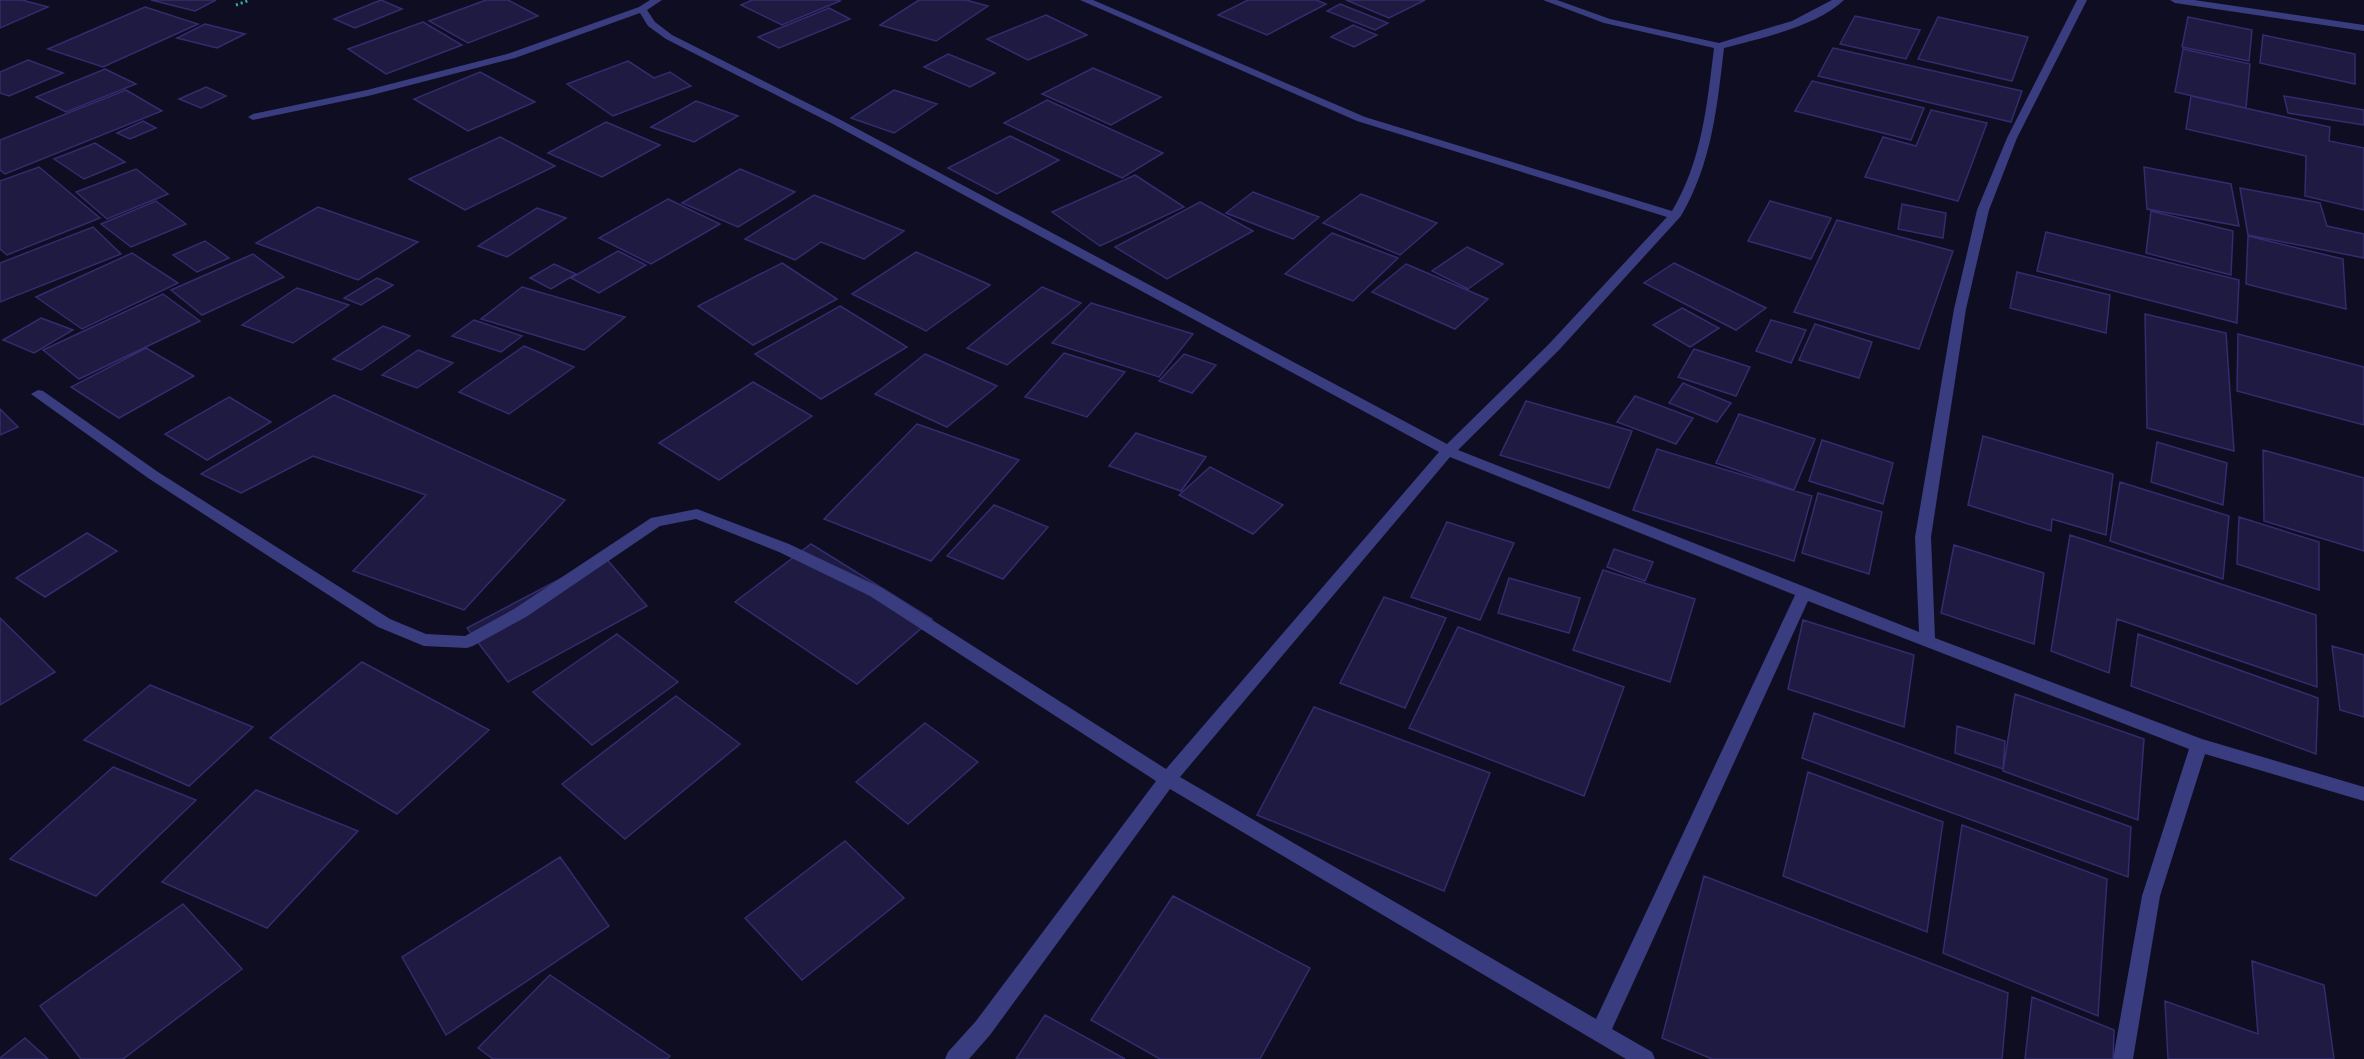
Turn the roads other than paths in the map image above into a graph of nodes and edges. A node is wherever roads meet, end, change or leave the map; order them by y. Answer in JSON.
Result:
{"nodes":[{"id":1,"x":657,"y":0,"type":"edge"},
{"id":2,"x":1085,"y":0,"type":"edge"},
{"id":3,"x":1548,"y":0,"type":"edge"},
{"id":4,"x":1839,"y":0,"type":"edge"},
{"id":5,"x":2082,"y":0,"type":"edge"},
{"id":6,"x":2175,"y":0,"type":"edge"},
{"id":7,"x":642,"y":9,"type":"junction"},
{"id":8,"x":2364,"y":28,"type":"edge"},
{"id":9,"x":1719,"y":46,"type":"junction"},
{"id":10,"x":253,"y":117,"type":"dead end"},
{"id":11,"x":1675,"y":216,"type":"junction"},
{"id":12,"x":38,"y":394,"type":"dead end"},
{"id":13,"x":1448,"y":451,"type":"junction"},
{"id":14,"x":1804,"y":592,"type":"junction"},
{"id":15,"x":1928,"y":642,"type":"junction"},
{"id":16,"x":2199,"y":745,"type":"junction"},
{"id":17,"x":1168,"y":779,"type":"junction"},
{"id":18,"x":2364,"y":794,"type":"edge"},
{"id":19,"x":1600,"y":1033,"type":"junction"},
{"id":20,"x":955,"y":1059,"type":"edge"},
{"id":21,"x":1645,"y":1059,"type":"edge"},
{"id":22,"x":2122,"y":1059,"type":"edge"}],
"edges":[{"from":1,"to":7,"type":"street"},
{"from":2,"to":11,"type":"street"},
{"from":3,"to":9,"type":"street"},
{"from":4,"to":9,"type":"street"},
{"from":5,"to":15,"type":"street"},
{"from":6,"to":8,"type":"street"},
{"from":7,"to":10,"type":"street"},
{"from":7,"to":13,"type":"street"},
{"from":9,"to":11,"type":"street"},
{"from":11,"to":13,"type":"street"},
{"from":12,"to":17,"type":"street"},
{"from":13,"to":14,"type":"street"},
{"from":13,"to":17,"type":"street"},
{"from":14,"to":15,"type":"street"},
{"from":14,"to":19,"type":"street"},
{"from":15,"to":16,"type":"street"},
{"from":16,"to":18,"type":"street"},
{"from":16,"to":22,"type":"street"},
{"from":17,"to":19,"type":"street"},
{"from":17,"to":20,"type":"street"},
{"from":19,"to":21,"type":"street"}]}
